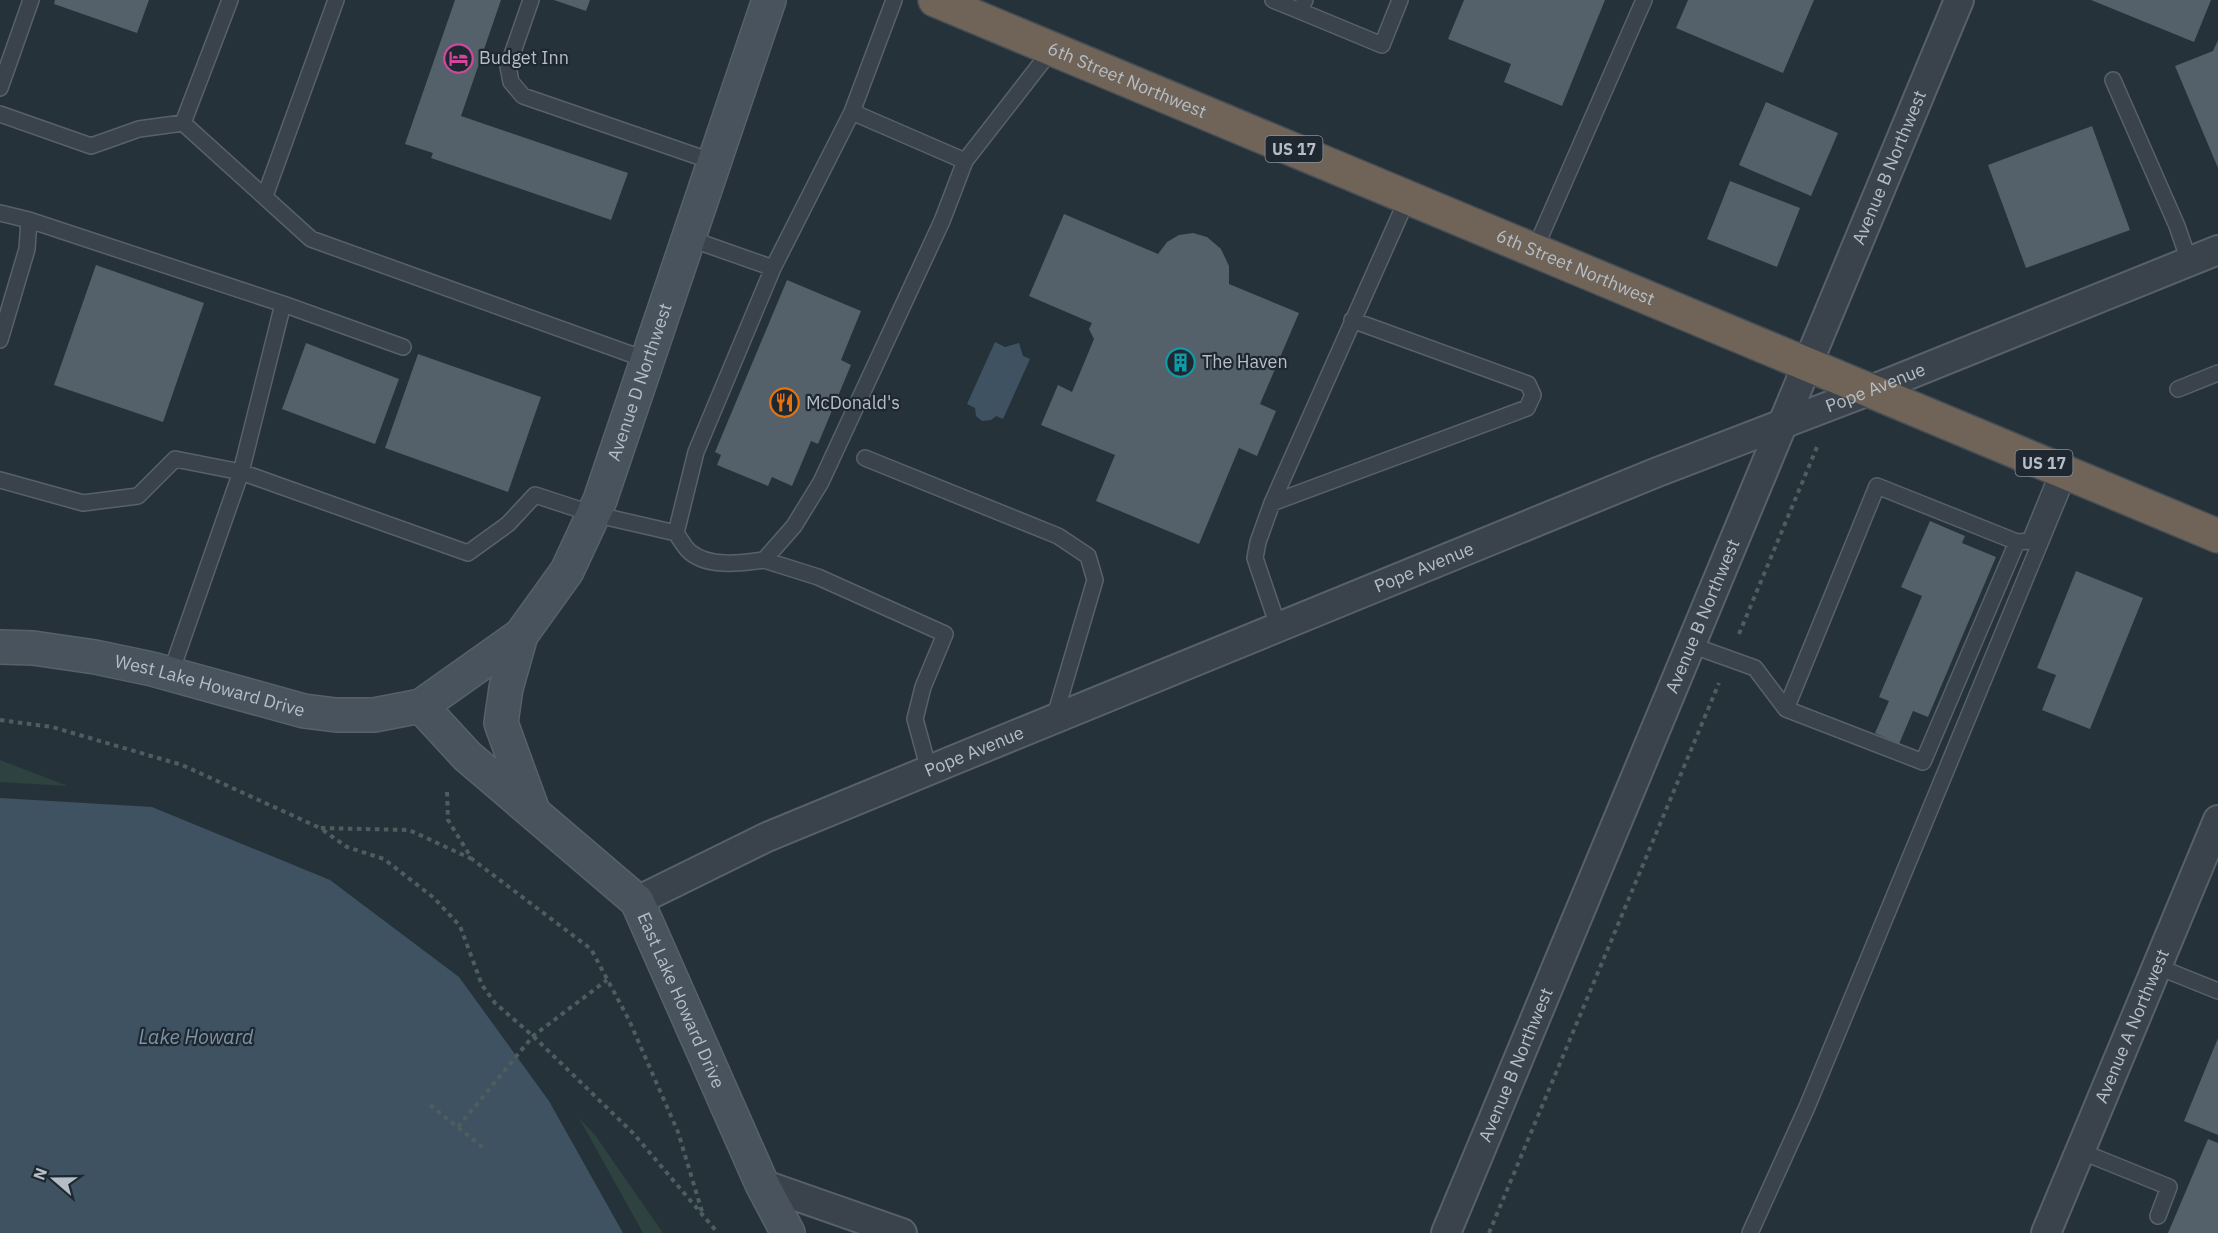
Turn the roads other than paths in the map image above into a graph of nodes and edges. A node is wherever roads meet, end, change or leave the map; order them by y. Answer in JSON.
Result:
{"nodes":[{"id":1,"x":32,"y":0,"type":"edge"},
{"id":2,"x":230,"y":0,"type":"edge"},
{"id":3,"x":336,"y":0,"type":"edge"},
{"id":4,"x":531,"y":0,"type":"edge"},
{"id":5,"x":769,"y":0,"type":"edge"},
{"id":6,"x":894,"y":0,"type":"edge"},
{"id":7,"x":935,"y":0,"type":"edge"},
{"id":8,"x":1273,"y":0,"type":"edge"},
{"id":9,"x":1400,"y":0,"type":"edge"},
{"id":10,"x":1644,"y":0,"type":"edge"},
{"id":11,"x":1959,"y":0,"type":"edge"},
{"id":12,"x":1303,"y":6,"type":"edge"},
{"id":13,"x":1053,"y":48,"type":"junction"},
{"id":14,"x":2113,"y":80,"type":"dead end"},
{"id":15,"x":0,"y":88,"type":"edge"},
{"id":16,"x":852,"y":112,"type":"junction"},
{"id":17,"x":0,"y":114,"type":"edge"},
{"id":18,"x":183,"y":123,"type":"junction"},
{"id":19,"x":965,"y":161,"type":"junction"},
{"id":20,"x":714,"y":162,"type":"junction"},
{"id":21,"x":265,"y":196,"type":"junction"},
{"id":22,"x":1408,"y":197,"type":"junction"},
{"id":23,"x":0,"y":213,"type":"edge"},
{"id":24,"x":29,"y":220,"type":"junction"},
{"id":25,"x":688,"y":238,"type":"junction"},
{"id":26,"x":1535,"y":249,"type":"junction"},
{"id":27,"x":2218,"y":250,"type":"edge"},
{"id":28,"x":2189,"y":261,"type":"junction"},
{"id":29,"x":774,"y":268,"type":"junction"},
{"id":30,"x":283,"y":304,"type":"junction"},
{"id":31,"x":1352,"y":320,"type":"junction"},
{"id":32,"x":0,"y":340,"type":"edge"},
{"id":33,"x":404,"y":347,"type":"dead end"},
{"id":34,"x":647,"y":360,"type":"junction"},
{"id":35,"x":1807,"y":363,"type":"junction"},
{"id":36,"x":2218,"y":373,"type":"edge"},
{"id":37,"x":2178,"y":389,"type":"dead end"},
{"id":38,"x":1871,"y":390,"type":"junction"},
{"id":39,"x":1783,"y":423,"type":"junction"},
{"id":40,"x":866,"y":458,"type":"dead end"},
{"id":41,"x":2064,"y":471,"type":"junction"},
{"id":42,"x":241,"y":472,"type":"junction"},
{"id":43,"x":0,"y":480,"type":"edge"},
{"id":44,"x":1272,"y":503,"type":"junction"},
{"id":45,"x":593,"y":514,"type":"junction"},
{"id":46,"x":676,"y":533,"type":"junction"},
{"id":47,"x":2218,"y":536,"type":"edge"},
{"id":48,"x":2018,"y":542,"type":"junction"},
{"id":49,"x":764,"y":560,"type":"junction"},
{"id":50,"x":1279,"y":628,"type":"junction"},
{"id":51,"x":521,"y":635,"type":"junction"},
{"id":52,"x":1691,"y":645,"type":"junction"},
{"id":53,"x":0,"y":647,"type":"edge"},
{"id":54,"x":170,"y":675,"type":"junction"},
{"id":55,"x":421,"y":706,"type":"junction"},
{"id":56,"x":1786,"y":709,"type":"junction"},
{"id":57,"x":1054,"y":719,"type":"junction"},
{"id":58,"x":929,"y":770,"type":"junction"},
{"id":59,"x":533,"y":813,"type":"junction"},
{"id":60,"x":2218,"y":822,"type":"edge"},
{"id":61,"x":637,"y":901,"type":"junction"},
{"id":62,"x":2156,"y":966,"type":"junction"},
{"id":63,"x":2218,"y":991,"type":"edge"},
{"id":64,"x":2080,"y":1151,"type":"junction"},
{"id":65,"x":762,"y":1184,"type":"junction"},
{"id":66,"x":2158,"y":1216,"type":"dead end"},
{"id":67,"x":788,"y":1233,"type":"edge"},
{"id":68,"x":902,"y":1233,"type":"edge"},
{"id":69,"x":1446,"y":1233,"type":"edge"},
{"id":70,"x":1750,"y":1233,"type":"edge"},
{"id":71,"x":2046,"y":1233,"type":"edge"}],
"edges":[{"from":1,"to":15,"type":"lane"},
{"from":2,"to":18,"type":"lane"},
{"from":3,"to":21,"type":"lane"},
{"from":4,"to":20,"type":"lane"},
{"from":5,"to":20,"type":"main road","name":"Avenue D Northwest"},
{"from":6,"to":16,"type":"lane"},
{"from":7,"to":13,"type":"highway","name":"6th Street Northwest","number":"US 17"},
{"from":8,"to":12,"type":"lane"},
{"from":9,"to":12,"type":"lane"},
{"from":10,"to":26,"type":"lane"},
{"from":11,"to":35,"type":"street","name":"Avenue B Northwest"},
{"from":13,"to":19,"type":"lane"},
{"from":13,"to":22,"type":"highway","name":"6th Street Northwest","number":"US 17"},
{"from":14,"to":28,"type":"lane"},
{"from":16,"to":19,"type":"lane"},
{"from":16,"to":29,"type":"lane"},
{"from":17,"to":18,"type":"lane"},
{"from":18,"to":21,"type":"lane"},
{"from":19,"to":49,"type":"lane"},
{"from":20,"to":25,"type":"main road","name":"Avenue D Northwest"},
{"from":21,"to":34,"type":"lane"},
{"from":22,"to":26,"type":"highway","name":"6th Street Northwest","number":"US 17"},
{"from":22,"to":31,"type":"lane"},
{"from":23,"to":24,"type":"lane"},
{"from":24,"to":30,"type":"lane"},
{"from":24,"to":32,"type":"lane"},
{"from":25,"to":29,"type":"lane"},
{"from":25,"to":34,"type":"main road","name":"Avenue D Northwest"},
{"from":26,"to":35,"type":"highway","name":"6th Street Northwest","number":"US 17"},
{"from":27,"to":28,"type":"street","name":"Pope Avenue"},
{"from":28,"to":38,"type":"street","name":"Pope Avenue"},
{"from":29,"to":46,"type":"lane"},
{"from":30,"to":33,"type":"lane"},
{"from":30,"to":42,"type":"lane"},
{"from":31,"to":44,"type":"lane"},
{"from":31,"to":44,"type":"lane"},
{"from":34,"to":45,"type":"main road","name":"Avenue D Northwest"},
{"from":35,"to":38,"type":"highway","name":"6th Street Northwest","number":"US 17"},
{"from":35,"to":39,"type":"street","name":"Avenue B Northwest"},
{"from":36,"to":37,"type":"lane"},
{"from":38,"to":39,"type":"street","name":"Pope Avenue"},
{"from":38,"to":41,"type":"highway","name":"6th Street Northwest","number":"US 17"},
{"from":39,"to":50,"type":"street","name":"Pope Avenue"},
{"from":39,"to":52,"type":"street","name":"Avenue B Northwest"},
{"from":40,"to":57,"type":"lane"},
{"from":41,"to":47,"type":"highway","name":"6th Street Northwest","number":"US 17"},
{"from":41,"to":48,"type":"lane"},
{"from":41,"to":70,"type":"lane"},
{"from":42,"to":43,"type":"lane"},
{"from":42,"to":45,"type":"lane"},
{"from":42,"to":54,"type":"lane"},
{"from":44,"to":50,"type":"lane"},
{"from":45,"to":46,"type":"lane"},
{"from":45,"to":51,"type":"main road","name":"Avenue D Northwest"},
{"from":46,"to":49,"type":"lane"},
{"from":48,"to":56,"type":"lane"},
{"from":48,"to":56,"type":"lane"},
{"from":49,"to":58,"type":"lane"},
{"from":50,"to":57,"type":"street","name":"Pope Avenue"},
{"from":51,"to":55,"type":"main road","name":"Avenue D Northwest"},
{"from":51,"to":59,"type":"main road"},
{"from":52,"to":56,"type":"lane"},
{"from":52,"to":69,"type":"street","name":"Avenue B Northwest"},
{"from":53,"to":54,"type":"main road","name":"West Lake Howard Drive"},
{"from":54,"to":55,"type":"main road","name":"West Lake Howard Drive"},
{"from":55,"to":59,"type":"main road","name":"East Lake Howard Drive"},
{"from":57,"to":58,"type":"street","name":"Pope Avenue"},
{"from":58,"to":61,"type":"street","name":"Pope Avenue"},
{"from":59,"to":61,"type":"main road","name":"East Lake Howard Drive"},
{"from":60,"to":62,"type":"street","name":"Avenue A Northwest"},
{"from":61,"to":65,"type":"main road","name":"East Lake Howard Drive"},
{"from":62,"to":63,"type":"lane"},
{"from":62,"to":64,"type":"street","name":"Avenue A Northwest"},
{"from":64,"to":66,"type":"lane"},
{"from":64,"to":71,"type":"street","name":"Avenue A Northwest"},
{"from":65,"to":67,"type":"main road","name":"East Lake Howard Drive"},
{"from":65,"to":68,"type":"street"}]}
